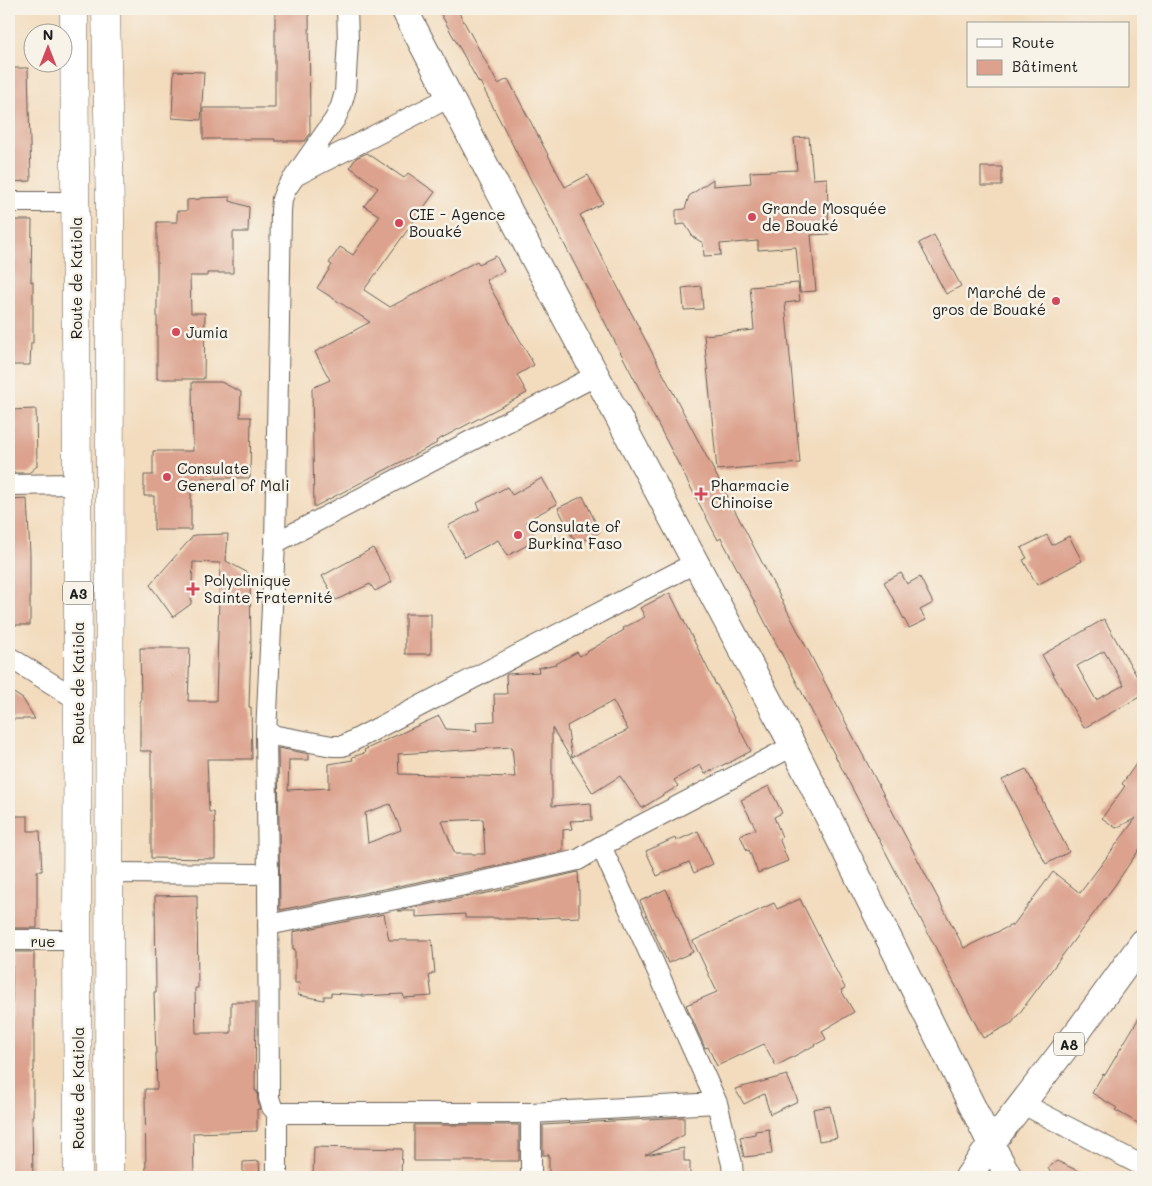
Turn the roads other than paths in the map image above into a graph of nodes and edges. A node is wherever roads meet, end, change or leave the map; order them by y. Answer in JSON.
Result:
{"nodes":[{"id":1,"x":74,"y":9,"type":"edge"},
{"id":2,"x":106,"y":9,"type":"edge"},
{"id":3,"x":347,"y":9,"type":"edge"},
{"id":4,"x":404,"y":9,"type":"edge"},
{"id":5,"x":450,"y":97,"type":"junction"},
{"id":6,"x":293,"y":178,"type":"junction"},
{"id":7,"x":9,"y":202,"type":"edge"},
{"id":8,"x":75,"y":202,"type":"junction"},
{"id":9,"x":597,"y":376,"type":"junction"},
{"id":10,"x":77,"y":484,"type":"junction"},
{"id":11,"x":9,"y":485,"type":"edge"},
{"id":12,"x":275,"y":543,"type":"junction"},
{"id":13,"x":695,"y":562,"type":"junction"},
{"id":14,"x":9,"y":657,"type":"edge"},
{"id":15,"x":78,"y":700,"type":"junction"},
{"id":16,"x":266,"y":734,"type":"junction"},
{"id":17,"x":793,"y":746,"type":"junction"},
{"id":18,"x":601,"y":846,"type":"junction"},
{"id":19,"x":109,"y":873,"type":"junction"},
{"id":20,"x":268,"y":874,"type":"junction"},
{"id":21,"x":268,"y":924,"type":"junction"},
{"id":22,"x":9,"y":940,"type":"edge"},
{"id":23,"x":77,"y":940,"type":"junction"},
{"id":24,"x":1143,"y":942,"type":"edge"},
{"id":25,"x":717,"y":1104,"type":"junction"},
{"id":26,"x":1023,"y":1104,"type":"junction"},
{"id":27,"x":277,"y":1112,"type":"junction"},
{"id":28,"x":531,"y":1113,"type":"junction"},
{"id":29,"x":991,"y":1144,"type":"junction"},
{"id":30,"x":1143,"y":1166,"type":"edge"},
{"id":31,"x":78,"y":1177,"type":"edge"},
{"id":32,"x":109,"y":1177,"type":"edge"},
{"id":33,"x":277,"y":1177,"type":"edge"},
{"id":34,"x":531,"y":1177,"type":"edge"},
{"id":35,"x":733,"y":1177,"type":"edge"},
{"id":36,"x":968,"y":1177,"type":"edge"},
{"id":37,"x":1009,"y":1177,"type":"edge"}],
"edges":[{"from":1,"to":8,"type":"highway","name":"Route de Katiola","number":"A3"},
{"from":2,"to":19,"type":"highway","name":"Route de Katiola","number":"A3"},
{"from":3,"to":6,"type":"street"},
{"from":4,"to":5,"type":"main road"},
{"from":5,"to":6,"type":"street"},
{"from":5,"to":9,"type":"main road"},
{"from":6,"to":12,"type":"street"},
{"from":7,"to":8,"type":"street"},
{"from":8,"to":10,"type":"highway","name":"Route de Katiola","number":"A3"},
{"from":9,"to":12,"type":"street"},
{"from":9,"to":13,"type":"main road"},
{"from":10,"to":11,"type":"street"},
{"from":10,"to":15,"type":"highway","name":"Route de Katiola","number":"A3"},
{"from":12,"to":16,"type":"street"},
{"from":13,"to":16,"type":"street"},
{"from":13,"to":17,"type":"main road"},
{"from":14,"to":15,"type":"street"},
{"from":15,"to":23,"type":"highway","name":"Route de Katiola","number":"A3"},
{"from":16,"to":20,"type":"street"},
{"from":17,"to":18,"type":"street"},
{"from":17,"to":29,"type":"main road"},
{"from":18,"to":21,"type":"street"},
{"from":18,"to":25,"type":"street"},
{"from":19,"to":20,"type":"street"},
{"from":19,"to":32,"type":"highway","name":"Route de Katiola","number":"A3"},
{"from":20,"to":21,"type":"street"},
{"from":21,"to":27,"type":"street"},
{"from":22,"to":23,"type":"street","name":"rue"},
{"from":23,"to":31,"type":"highway","name":"Route de Katiola","number":"A3"},
{"from":24,"to":26,"type":"main road","number":"A8"},
{"from":25,"to":28,"type":"street"},
{"from":25,"to":35,"type":"street"},
{"from":26,"to":29,"type":"main road","number":"A8"},
{"from":26,"to":30,"type":"street"},
{"from":27,"to":28,"type":"street"},
{"from":27,"to":33,"type":"street"},
{"from":28,"to":34,"type":"street"},
{"from":29,"to":36,"type":"main road","number":"A8"},
{"from":29,"to":37,"type":"main road"}]}
